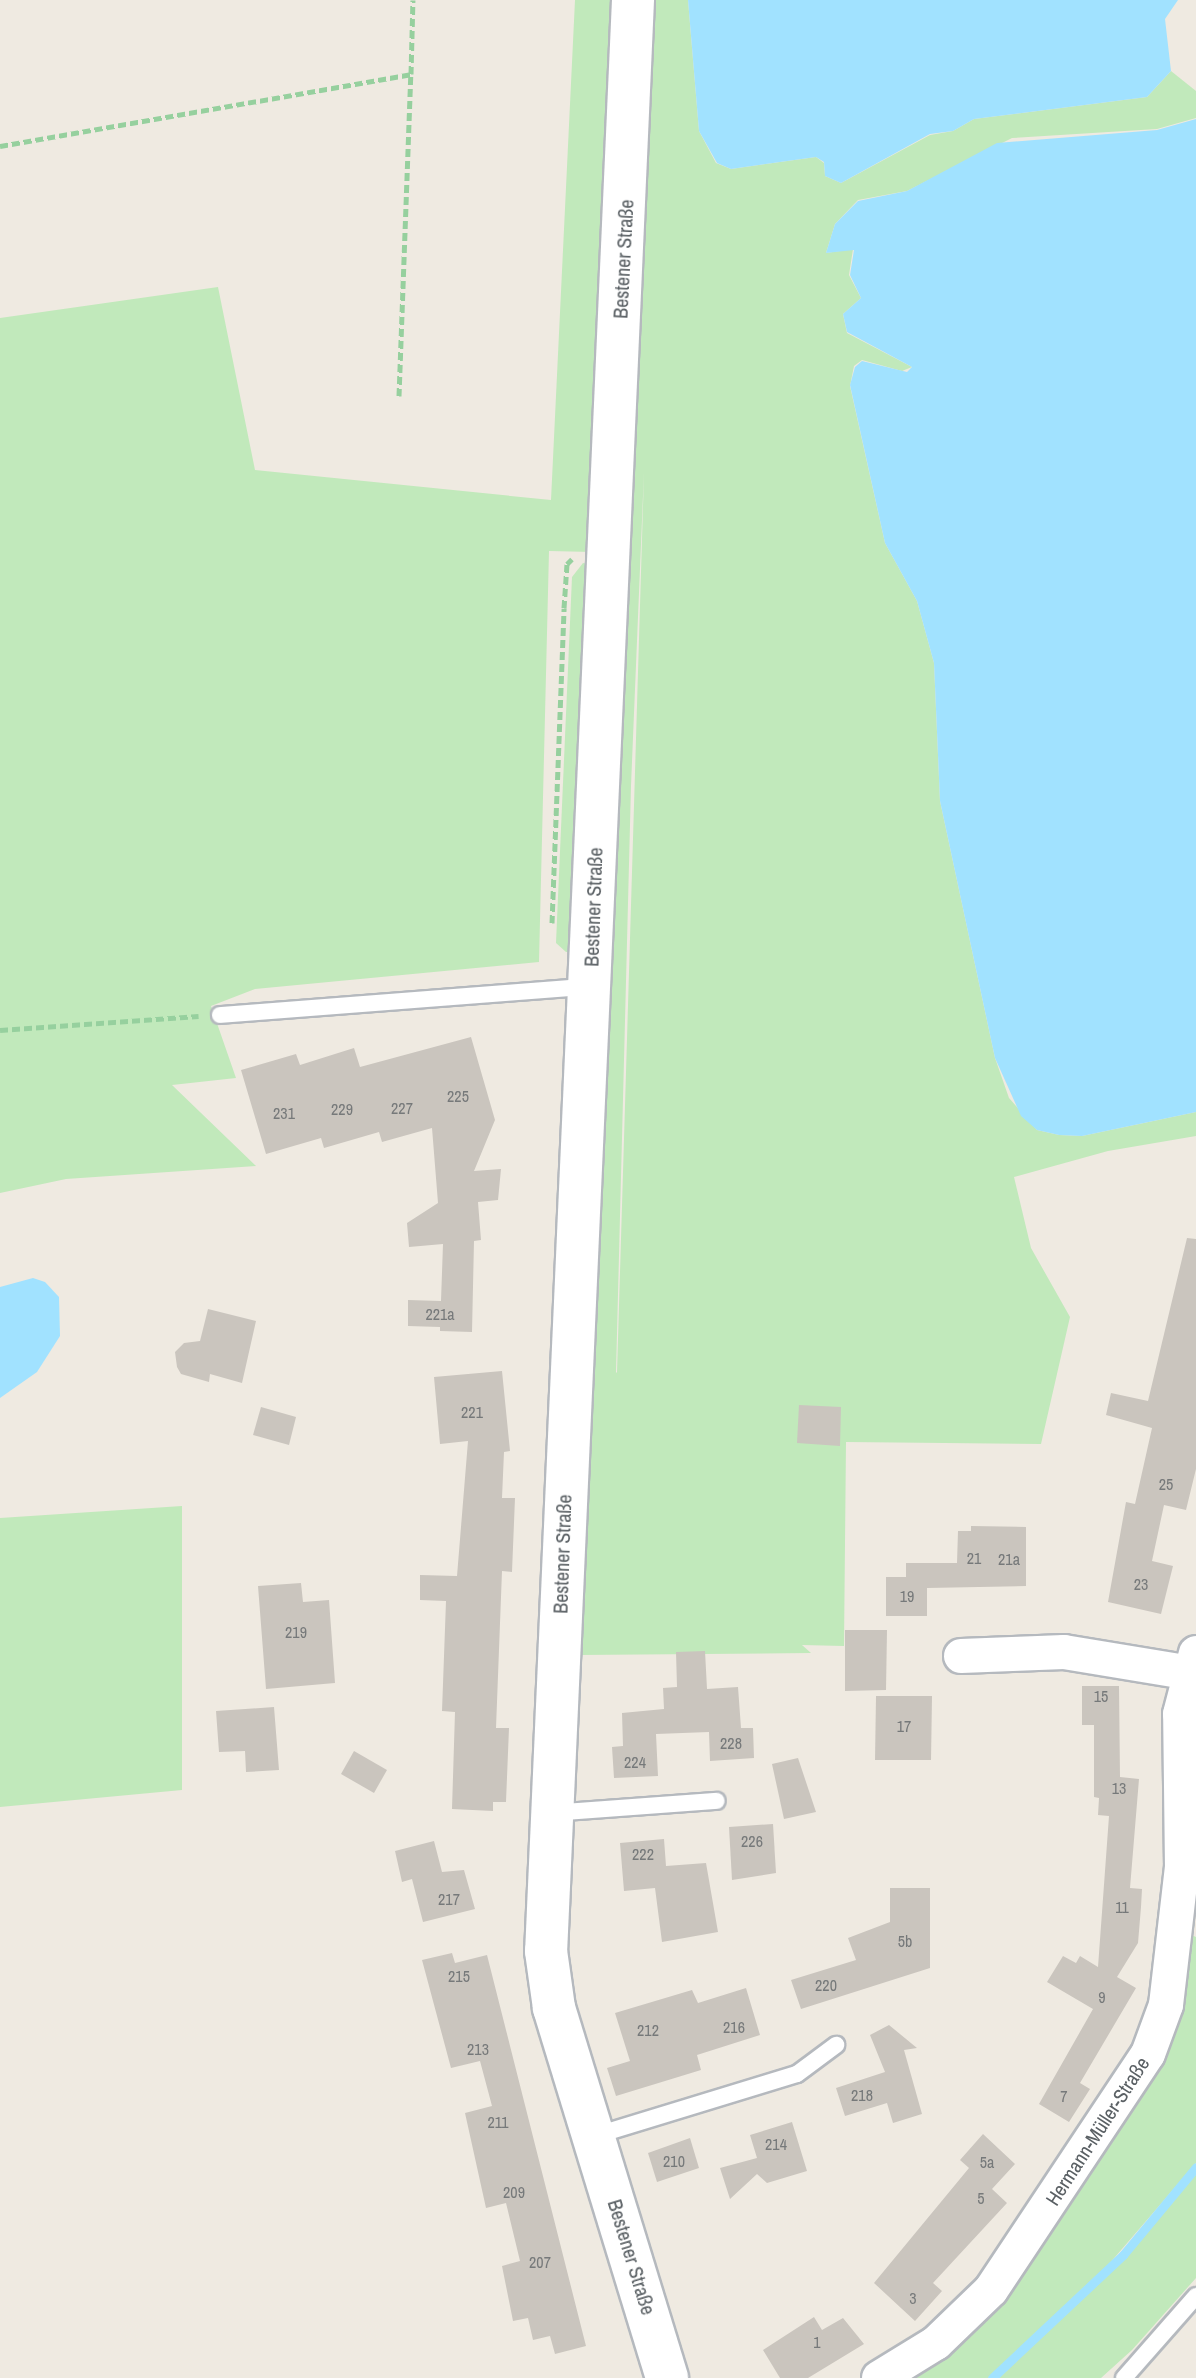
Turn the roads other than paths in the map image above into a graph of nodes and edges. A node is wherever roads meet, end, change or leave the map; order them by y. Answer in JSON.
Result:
{"nodes":[{"id":1,"x":633,"y":0,"type":"edge"},
{"id":2,"x":590,"y":987,"type":"junction"},
{"id":3,"x":220,"y":1015,"type":"road end"},
{"id":4,"x":961,"y":1656,"type":"dead end"},
{"id":5,"x":1193,"y":1663,"type":"edge"},
{"id":6,"x":717,"y":1801,"type":"dead end"},
{"id":7,"x":550,"y":1813,"type":"junction"},
{"id":8,"x":836,"y":2045,"type":"dead end"},
{"id":9,"x":594,"y":2136,"type":"junction"},
{"id":10,"x":1196,"y":2296,"type":"edge"},
{"id":11,"x":667,"y":2378,"type":"edge"},
{"id":12,"x":879,"y":2378,"type":"edge"},
{"id":13,"x":1124,"y":2378,"type":"edge"}],
"edges":[{"from":1,"to":2,"type":"street","name":"Bestener Straße"},
{"from":2,"to":3,"type":"lane"},
{"from":2,"to":7,"type":"street","name":"Bestener Straße"},
{"from":4,"to":5,"type":"street","name":"Hermann-Müller-Straße"},
{"from":5,"to":12,"type":"street","name":"Hermann-Müller-Straße"},
{"from":6,"to":7,"type":"lane"},
{"from":7,"to":9,"type":"street","name":"Bestener Straße"},
{"from":8,"to":9,"type":"lane"},
{"from":9,"to":11,"type":"street","name":"Bestener Straße"},
{"from":10,"to":13,"type":"lane"}]}
